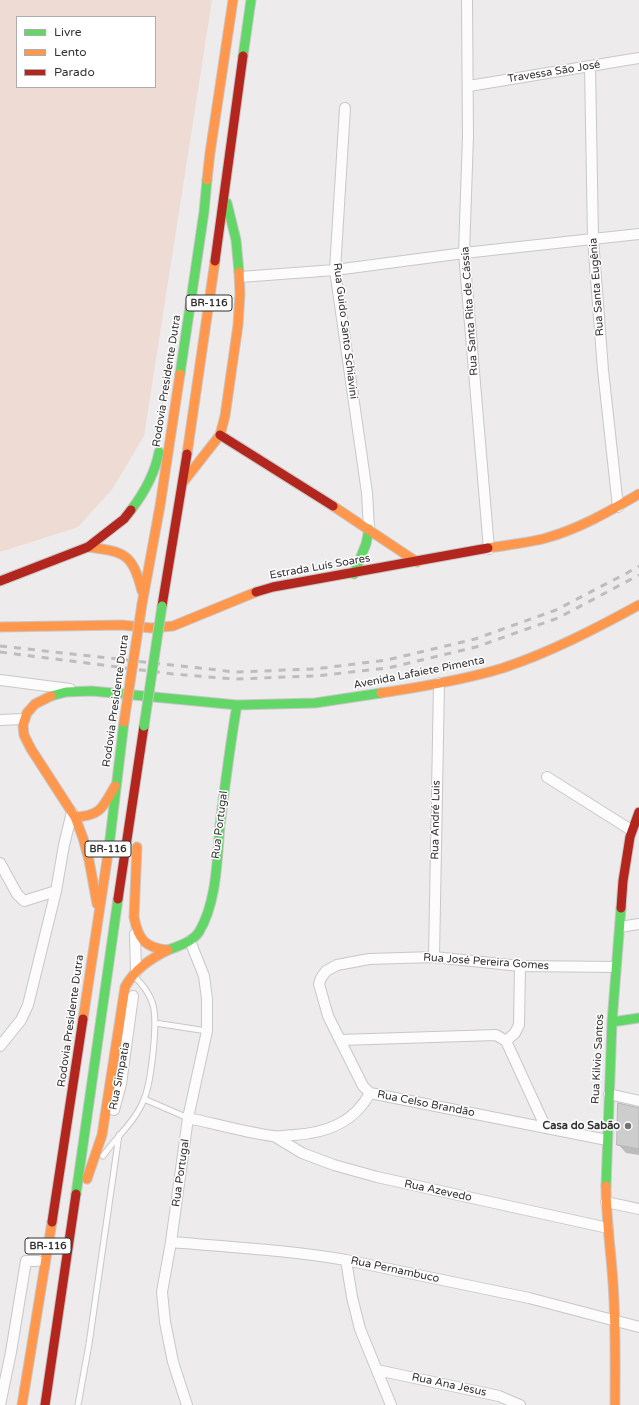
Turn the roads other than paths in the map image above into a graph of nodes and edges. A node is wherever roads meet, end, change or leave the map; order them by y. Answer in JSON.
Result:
{"nodes":[{"id":1,"x":233,"y":0,"type":"edge"},
{"id":2,"x":251,"y":0,"type":"edge"},
{"id":3,"x":467,"y":0,"type":"edge"},
{"id":4,"x":639,"y":58,"type":"edge"},
{"id":5,"x":590,"y":66,"type":"junction"},
{"id":6,"x":469,"y":86,"type":"junction"},
{"id":7,"x":345,"y":108,"type":"dead end"},
{"id":8,"x":210,"y":153,"type":"junction"},
{"id":9,"x":224,"y":194,"type":"junction"},
{"id":10,"x":639,"y":234,"type":"edge"},
{"id":11,"x":594,"y":239,"type":"junction"},
{"id":12,"x":464,"y":253,"type":"junction"},
{"id":13,"x":335,"y":270,"type":"junction"},
{"id":14,"x":240,"y":277,"type":"junction"},
{"id":15,"x":220,"y":435,"type":"junction"},
{"id":16,"x":183,"y":482,"type":"junction"},
{"id":17,"x":639,"y":494,"type":"edge"},
{"id":18,"x":618,"y":507,"type":"junction"},
{"id":19,"x":369,"y":529,"type":"junction"},
{"id":20,"x":88,"y":547,"type":"junction"},
{"id":21,"x":489,"y":549,"type":"junction"},
{"id":22,"x":417,"y":562,"type":"junction"},
{"id":23,"x":354,"y":574,"type":"junction"},
{"id":24,"x":0,"y":581,"type":"edge"},
{"id":25,"x":142,"y":600,"type":"junction"},
{"id":26,"x":639,"y":605,"type":"edge"},
{"id":27,"x":0,"y":627,"type":"edge"},
{"id":28,"x":0,"y":680,"type":"edge"},
{"id":29,"x":439,"y":683,"type":"junction"},
{"id":30,"x":92,"y":691,"type":"junction"},
{"id":31,"x":238,"y":705,"type":"junction"},
{"id":32,"x":24,"y":719,"type":"junction"},
{"id":33,"x":0,"y":720,"type":"edge"},
{"id":34,"x":547,"y":777,"type":"dead end"},
{"id":35,"x":118,"y":780,"type":"junction"},
{"id":36,"x":132,"y":802,"type":"junction"},
{"id":37,"x":639,"y":812,"type":"edge"},
{"id":38,"x":74,"y":815,"type":"junction"},
{"id":39,"x":138,"y":828,"type":"dead end"},
{"id":40,"x":631,"y":830,"type":"junction"},
{"id":41,"x":137,"y":839,"type":"dead end"},
{"id":42,"x":0,"y":863,"type":"edge"},
{"id":43,"x":56,"y":891,"type":"junction"},
{"id":44,"x":98,"y":918,"type":"junction"},
{"id":45,"x":639,"y":924,"type":"edge"},
{"id":46,"x":620,"y":927,"type":"junction"},
{"id":47,"x":135,"y":929,"type":"junction"},
{"id":48,"x":190,"y":941,"type":"junction"},
{"id":49,"x":168,"y":950,"type":"junction"},
{"id":50,"x":434,"y":957,"type":"junction"},
{"id":51,"x":520,"y":966,"type":"junction"},
{"id":52,"x":616,"y":967,"type":"junction"},
{"id":53,"x":135,"y":975,"type":"junction"},
{"id":54,"x":639,"y":1018,"type":"edge"},
{"id":55,"x":612,"y":1022,"type":"junction"},
{"id":56,"x":155,"y":1023,"type":"junction"},
{"id":57,"x":206,"y":1031,"type":"junction"},
{"id":58,"x":340,"y":1040,"type":"junction"},
{"id":59,"x":506,"y":1041,"type":"junction"},
{"id":60,"x":0,"y":1046,"type":"edge"},
{"id":61,"x":73,"y":1087,"type":"junction"},
{"id":62,"x":370,"y":1093,"type":"junction"},
{"id":63,"x":609,"y":1094,"type":"junction"},
{"id":64,"x":144,"y":1099,"type":"junction"},
{"id":65,"x":639,"y":1101,"type":"edge"},
{"id":66,"x":188,"y":1118,"type":"junction"},
{"id":67,"x":546,"y":1128,"type":"junction"},
{"id":68,"x":119,"y":1135,"type":"junction"},
{"id":69,"x":274,"y":1136,"type":"junction"},
{"id":70,"x":607,"y":1140,"type":"junction"},
{"id":71,"x":101,"y":1161,"type":"junction"},
{"id":72,"x":606,"y":1202,"type":"junction"},
{"id":73,"x":639,"y":1209,"type":"edge"},
{"id":74,"x":73,"y":1216,"type":"junction"},
{"id":75,"x":608,"y":1228,"type":"junction"},
{"id":76,"x":171,"y":1242,"type":"junction"},
{"id":77,"x":346,"y":1260,"type":"junction"},
{"id":78,"x":38,"y":1261,"type":"junction"},
{"id":79,"x":616,"y":1321,"type":"junction"},
{"id":80,"x":639,"y":1327,"type":"edge"},
{"id":81,"x":377,"y":1370,"type":"junction"},
{"id":82,"x":0,"y":1405,"type":"edge"},
{"id":83,"x":17,"y":1405,"type":"edge"},
{"id":84,"x":22,"y":1405,"type":"edge"},
{"id":85,"x":45,"y":1405,"type":"edge"},
{"id":86,"x":78,"y":1405,"type":"edge"},
{"id":87,"x":187,"y":1405,"type":"edge"},
{"id":88,"x":392,"y":1405,"type":"edge"},
{"id":89,"x":520,"y":1405,"type":"edge"},
{"id":90,"x":615,"y":1405,"type":"edge"}],
"edges":[{"from":1,"to":8,"type":"main road","name":"Rodovia Presidente Dutra","number":"BR-116"},
{"from":2,"to":9,"type":"main road","number":"BR-116"},
{"from":3,"to":6,"type":"street","name":"Rua Santa Rita de Cássia"},
{"from":4,"to":5,"type":"street","name":"Travessa São José"},
{"from":5,"to":6,"type":"street","name":"Travessa São José"},
{"from":5,"to":11,"type":"street","name":"Rua Santa Eugênia"},
{"from":6,"to":12,"type":"street","name":"Rua Santa Rita de Cássia"},
{"from":7,"to":13,"type":"street","name":"Rua Guido Santo Schiavini"},
{"from":8,"to":20,"type":"main road"},
{"from":8,"to":25,"type":"main road","name":"Rodovia Presidente Dutra","number":"BR-116"},
{"from":9,"to":14,"type":"main road"},
{"from":9,"to":16,"type":"main road","number":"BR-116"},
{"from":10,"to":11,"type":"street"},
{"from":11,"to":12,"type":"street"},
{"from":11,"to":18,"type":"street","name":"Rua Santa Eugênia"},
{"from":12,"to":13,"type":"street"},
{"from":12,"to":21,"type":"street","name":"Rua Santa Rita de Cássia"},
{"from":13,"to":14,"type":"street"},
{"from":13,"to":19,"type":"street","name":"Rua Guido Santo Schiavini"},
{"from":14,"to":15,"type":"main road"},
{"from":15,"to":16,"type":"main road"},
{"from":15,"to":19,"type":"main road"},
{"from":16,"to":36,"type":"main road","number":"BR-116","bridge":true},
{"from":17,"to":18,"type":"main road","name":"Estrada Luís Soares"},
{"from":18,"to":21,"type":"main road","name":"Estrada Luís Soares"},
{"from":19,"to":22,"type":"main road"},
{"from":19,"to":23,"type":"main road"},
{"from":20,"to":24,"type":"main road"},
{"from":20,"to":25,"type":"main road"},
{"from":21,"to":22,"type":"main road","name":"Estrada Luís Soares"},
{"from":22,"to":23,"type":"main road","name":"Estrada Luís Soares"},
{"from":23,"to":27,"type":"main road","name":"Estrada Luís Soares"},
{"from":25,"to":35,"type":"main road","name":"Rodovia Presidente Dutra","number":"BR-116","bridge":true},
{"from":26,"to":29,"type":"main road","name":"Avenida Lafaiete Pimenta"},
{"from":28,"to":30,"type":"street"},
{"from":29,"to":31,"type":"main road","name":"Avenida Lafaiete Pimenta"},
{"from":29,"to":50,"type":"street","name":"Rua André Luis"},
{"from":30,"to":31,"type":"main road","name":"Avenida Lafaiete Pimenta"},
{"from":30,"to":32,"type":"main road","name":"Avenida Lafaiete Pimenta"},
{"from":31,"to":48,"type":"main road","name":"Rua Portugal"},
{"from":32,"to":33,"type":"street"},
{"from":32,"to":38,"type":"main road"},
{"from":34,"to":40,"type":"street"},
{"from":35,"to":38,"type":"main road"},
{"from":35,"to":44,"type":"main road","name":"Rodovia Presidente Dutra","number":"BR-116"},
{"from":36,"to":39,"type":"main road"},
{"from":36,"to":74,"type":"main road","number":"BR-116"},
{"from":37,"to":40,"type":"main road","name":"Rua Kilvio Santos"},
{"from":38,"to":43,"type":"street"},
{"from":38,"to":44,"type":"main road"},
{"from":40,"to":46,"type":"main road","name":"Rua Kilvio Santos"},
{"from":41,"to":47,"type":"main road"},
{"from":42,"to":43,"type":"street"},
{"from":43,"to":60,"type":"street"},
{"from":44,"to":61,"type":"main road","name":"Rodovia Presidente Dutra","number":"BR-116"},
{"from":45,"to":46,"type":"street"},
{"from":46,"to":52,"type":"main road","name":"Rua Kilvio Santos"},
{"from":47,"to":49,"type":"main road"},
{"from":47,"to":53,"type":"street","name":"Rua Simpatia"},
{"from":48,"to":49,"type":"main road"},
{"from":48,"to":57,"type":"street","name":"Rua Portugal"},
{"from":49,"to":53,"type":"main road"},
{"from":50,"to":51,"type":"street","name":"Rua José Pereira Gomes"},
{"from":50,"to":58,"type":"street","name":"Rua José Pereira Gomes"},
{"from":51,"to":52,"type":"street","name":"Rua José Pereira Gomes"},
{"from":51,"to":59,"type":"street"},
{"from":52,"to":55,"type":"main road","name":"Rua Kilvio Santos"},
{"from":53,"to":56,"type":"lane"},
{"from":53,"to":71,"type":"street","name":"Rua Simpatia"},
{"from":53,"to":74,"type":"main road"},
{"from":54,"to":55,"type":"main road"},
{"from":55,"to":63,"type":"main road","name":"Rua Kilvio Santos"},
{"from":56,"to":57,"type":"lane"},
{"from":56,"to":64,"type":"lane"},
{"from":57,"to":66,"type":"street","name":"Rua Portugal"},
{"from":58,"to":59,"type":"street"},
{"from":58,"to":62,"type":"street","name":"Rua José Pereira Gomes"},
{"from":59,"to":67,"type":"street"},
{"from":61,"to":78,"type":"main road"},
{"from":61,"to":84,"type":"main road","name":"Rodovia Presidente Dutra","number":"BR-116"},
{"from":62,"to":67,"type":"street","name":"Rua Celso Brandão"},
{"from":62,"to":69,"type":"street","name":"Rua Celso Brandão"},
{"from":63,"to":65,"type":"street"},
{"from":63,"to":70,"type":"main road","name":"Rua Kilvio Santos"},
{"from":64,"to":66,"type":"lane"},
{"from":64,"to":68,"type":"lane"},
{"from":66,"to":69,"type":"street","name":"Rua Celso Brandão"},
{"from":66,"to":76,"type":"street","name":"Rua Portugal"},
{"from":67,"to":70,"type":"street","name":"Rua Celso Brandão"},
{"from":68,"to":71,"type":"lane"},
{"from":68,"to":86,"type":"lane"},
{"from":69,"to":75,"type":"street","name":"Rua Azevedo"},
{"from":70,"to":72,"type":"main road","name":"Rua Kilvio Santos"},
{"from":71,"to":74,"type":"street","name":"Rua Simpatia"},
{"from":72,"to":73,"type":"street"},
{"from":72,"to":75,"type":"main road","name":"Rua Kilvio Santos"},
{"from":74,"to":85,"type":"main road","number":"BR-116"},
{"from":75,"to":79,"type":"main road","name":"Rua Kilvio Santos"},
{"from":76,"to":77,"type":"street","name":"Rua Pernambuco"},
{"from":76,"to":87,"type":"street","name":"Rua Portugal"},
{"from":77,"to":79,"type":"street","name":"Rua Pernambuco"},
{"from":77,"to":81,"type":"street"},
{"from":78,"to":82,"type":"street"},
{"from":78,"to":83,"type":"main road"},
{"from":79,"to":80,"type":"street","name":"Rua Pernambuco"},
{"from":79,"to":90,"type":"main road","name":"Rua Kilvio Santos"},
{"from":81,"to":88,"type":"street"},
{"from":81,"to":89,"type":"street","name":"Rua Ana Jesus"}]}
